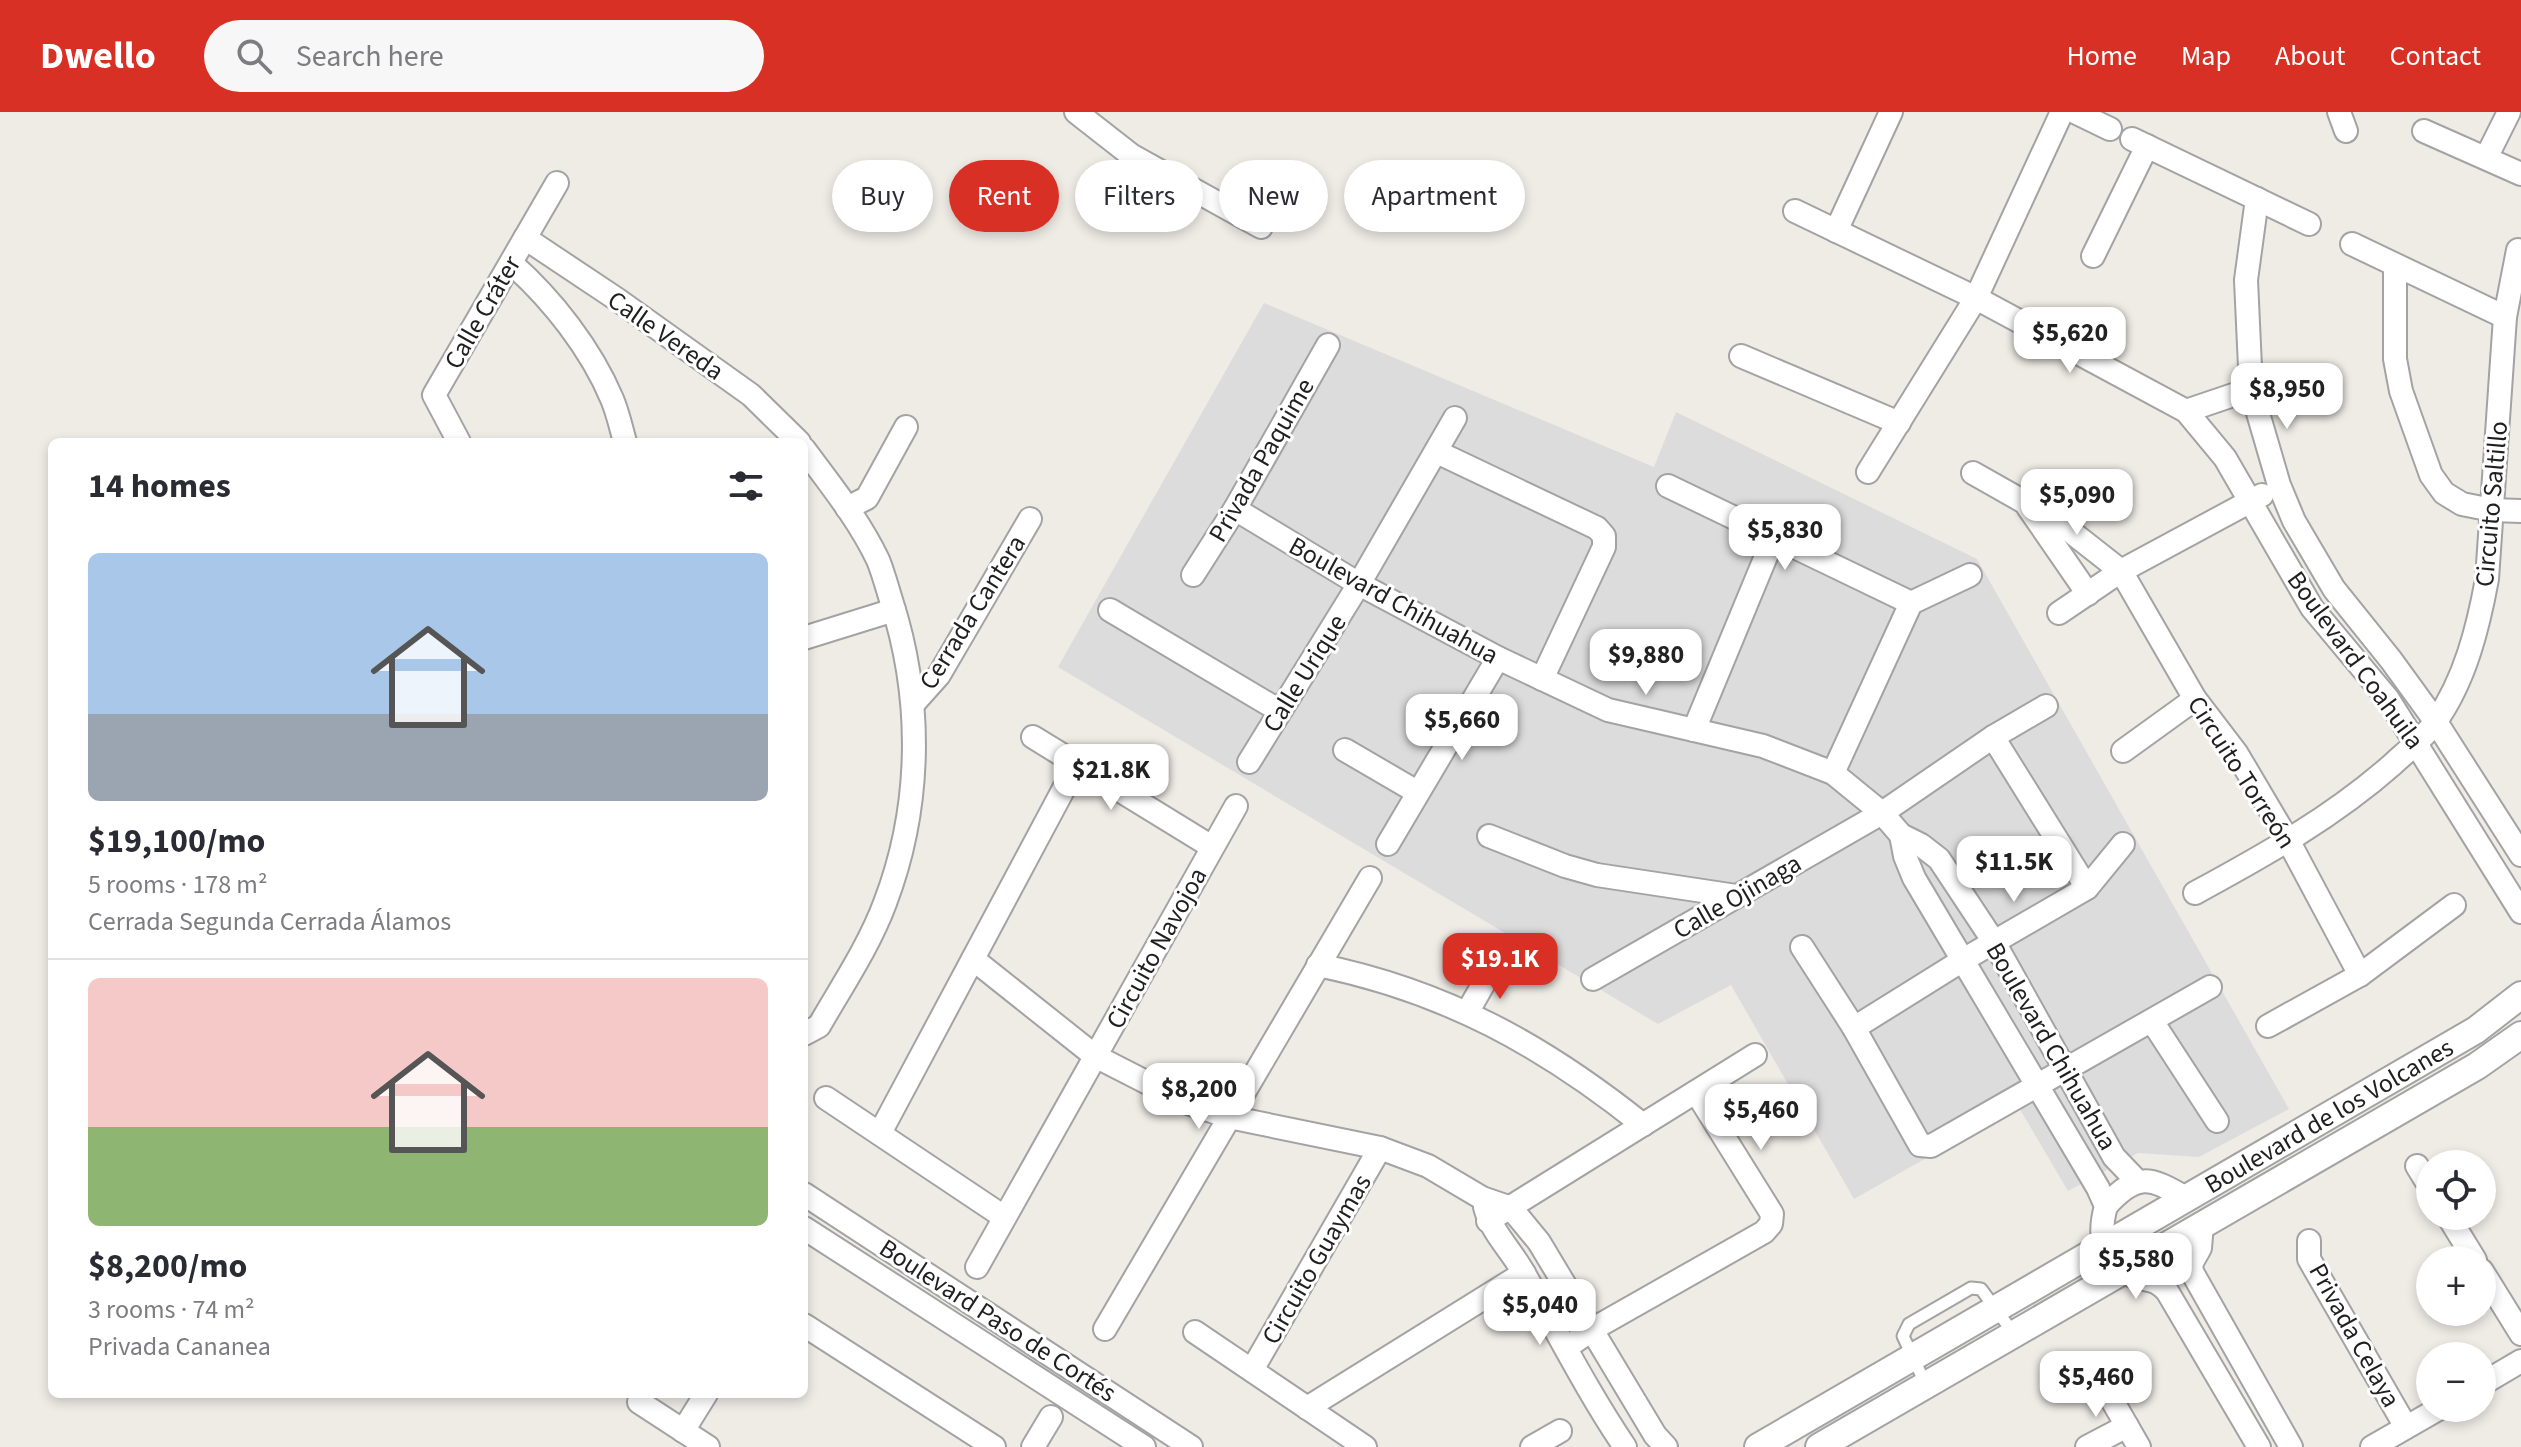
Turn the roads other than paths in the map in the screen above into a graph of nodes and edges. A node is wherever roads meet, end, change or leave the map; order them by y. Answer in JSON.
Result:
{"nodes":[{"id":1,"x":1076,"y":112,"type":"edge"},
{"id":2,"x":1891,"y":112,"type":"edge"},
{"id":3,"x":2062,"y":112,"type":"edge"},
{"id":4,"x":2075,"y":112,"type":"edge"},
{"id":5,"x":2509,"y":112,"type":"edge"},
{"id":6,"x":2110,"y":129,"type":"dead end"},
{"id":7,"x":2424,"y":131,"type":"dead end"},
{"id":8,"x":2486,"y":158,"type":"junction"},
{"id":9,"x":2521,"y":174,"type":"edge"},
{"id":10,"x":557,"y":183,"type":"dead end"},
{"id":11,"x":2257,"y":199,"type":"junction"},
{"id":12,"x":1219,"y":204,"type":"edge"},
{"id":13,"x":1795,"y":211,"type":"dead end"},
{"id":14,"x":2309,"y":224,"type":"dead end"},
{"id":15,"x":1836,"y":231,"type":"junction"},
{"id":16,"x":525,"y":238,"type":"junction"},
{"id":17,"x":2352,"y":244,"type":"dead end"},
{"id":18,"x":2518,"y":250,"type":"dead end"},
{"id":19,"x":2093,"y":256,"type":"dead end"},
{"id":20,"x":511,"y":263,"type":"junction"},
{"id":21,"x":2395,"y":265,"type":"junction"},
{"id":22,"x":1976,"y":298,"type":"junction"},
{"id":23,"x":2505,"y":317,"type":"junction"},
{"id":24,"x":1328,"y":345,"type":"dead end"},
{"id":25,"x":1741,"y":356,"type":"dead end"},
{"id":26,"x":2251,"y":389,"type":"junction"},
{"id":27,"x":2186,"y":411,"type":"junction"},
{"id":28,"x":1455,"y":418,"type":"dead end"},
{"id":29,"x":1899,"y":423,"type":"junction"},
{"id":30,"x":906,"y":427,"type":"dead end"},
{"id":31,"x":457,"y":438,"type":"edge"},
{"id":32,"x":624,"y":438,"type":"edge"},
{"id":33,"x":795,"y":438,"type":"edge"},
{"id":34,"x":1437,"y":452,"type":"junction"},
{"id":35,"x":808,"y":454,"type":"edge"},
{"id":36,"x":1868,"y":472,"type":"dead end"},
{"id":37,"x":1973,"y":473,"type":"dead end"},
{"id":38,"x":2279,"y":485,"type":"junction"},
{"id":39,"x":1668,"y":486,"type":"dead end"},
{"id":40,"x":2251,"y":501,"type":"junction"},
{"id":41,"x":2028,"y":506,"type":"junction"},
{"id":42,"x":847,"y":508,"type":"junction"},
{"id":43,"x":1235,"y":509,"type":"junction"},
{"id":44,"x":2492,"y":510,"type":"junction"},
{"id":45,"x":2521,"y":511,"type":"edge"},
{"id":46,"x":1030,"y":519,"type":"dead end"},
{"id":47,"x":1774,"y":537,"type":"junction"},
{"id":48,"x":2121,"y":571,"type":"junction"},
{"id":49,"x":1193,"y":575,"type":"dead end"},
{"id":50,"x":1970,"y":575,"type":"dead end"},
{"id":51,"x":1359,"y":584,"type":"junction"},
{"id":52,"x":2088,"y":594,"type":"junction"},
{"id":53,"x":1911,"y":603,"type":"junction"},
{"id":54,"x":894,"y":610,"type":"junction"},
{"id":55,"x":1110,"y":610,"type":"dead end"},
{"id":56,"x":2059,"y":613,"type":"dead end"},
{"id":57,"x":808,"y":637,"type":"edge"},
{"id":58,"x":1498,"y":658,"type":"junction"},
{"id":59,"x":1542,"y":679,"type":"junction"},
{"id":60,"x":2195,"y":699,"type":"junction"},
{"id":61,"x":914,"y":703,"type":"junction"},
{"id":62,"x":2046,"y":706,"type":"dead end"},
{"id":63,"x":1280,"y":711,"type":"junction"},
{"id":64,"x":2436,"y":722,"type":"junction"},
{"id":65,"x":1694,"y":730,"type":"junction"},
{"id":66,"x":1033,"y":737,"type":"dead end"},
{"id":67,"x":1993,"y":737,"type":"junction"},
{"id":68,"x":2416,"y":742,"type":"junction"},
{"id":69,"x":1345,"y":750,"type":"dead end"},
{"id":70,"x":2123,"y":751,"type":"dead end"},
{"id":71,"x":1249,"y":762,"type":"dead end"},
{"id":72,"x":1077,"y":764,"type":"junction"},
{"id":73,"x":1833,"y":773,"type":"junction"},
{"id":74,"x":1417,"y":792,"type":"junction"},
{"id":75,"x":1236,"y":806,"type":"dead end"},
{"id":76,"x":1882,"y":813,"type":"junction"},
{"id":77,"x":1901,"y":835,"type":"junction"},
{"id":78,"x":1489,"y":836,"type":"dead end"},
{"id":79,"x":2289,"y":842,"type":"junction"},
{"id":80,"x":1388,"y":844,"type":"dead end"},
{"id":81,"x":2123,"y":844,"type":"dead end"},
{"id":82,"x":1212,"y":847,"type":"junction"},
{"id":83,"x":2521,"y":855,"type":"edge"},
{"id":84,"x":1370,"y":878,"type":"dead end"},
{"id":85,"x":2087,"y":888,"type":"junction"},
{"id":86,"x":2195,"y":893,"type":"dead end"},
{"id":87,"x":1736,"y":896,"type":"junction"},
{"id":88,"x":2454,"y":905,"type":"dead end"},
{"id":89,"x":2521,"y":912,"type":"edge"},
{"id":90,"x":1994,"y":942,"type":"junction"},
{"id":91,"x":1802,"y":947,"type":"dead end"},
{"id":92,"x":973,"y":959,"type":"junction"},
{"id":93,"x":1963,"y":960,"type":"junction"},
{"id":94,"x":1318,"y":965,"type":"junction"},
{"id":95,"x":1492,"y":969,"type":"dead end"},
{"id":96,"x":2360,"y":975,"type":"junction"},
{"id":97,"x":1593,"y":979,"type":"dead end"},
{"id":98,"x":2210,"y":987,"type":"dead end"},
{"id":99,"x":2521,"y":995,"type":"edge"},
{"id":100,"x":1468,"y":1011,"type":"junction"},
{"id":101,"x":2152,"y":1021,"type":"junction"},
{"id":102,"x":2268,"y":1026,"type":"dead end"},
{"id":103,"x":1854,"y":1028,"type":"junction"},
{"id":104,"x":808,"y":1032,"type":"edge"},
{"id":105,"x":2521,"y":1035,"type":"edge"},
{"id":106,"x":1755,"y":1055,"type":"dead end"},
{"id":107,"x":1095,"y":1056,"type":"junction"},
{"id":108,"x":2067,"y":1070,"type":"junction"},
{"id":109,"x":2038,"y":1086,"type":"junction"},
{"id":110,"x":1696,"y":1092,"type":"junction"},
{"id":111,"x":826,"y":1098,"type":"dead end"},
{"id":112,"x":1229,"y":1117,"type":"junction"},
{"id":113,"x":2217,"y":1121,"type":"dead end"},
{"id":114,"x":1643,"y":1125,"type":"junction"},
{"id":115,"x":880,"y":1133,"type":"junction"},
{"id":116,"x":1380,"y":1148,"type":"junction"},
{"id":117,"x":2138,"y":1182,"type":"junction"},
{"id":118,"x":808,"y":1197,"type":"edge"},
{"id":119,"x":1482,"y":1198,"type":"junction"},
{"id":120,"x":2186,"y":1198,"type":"junction"},
{"id":121,"x":2106,"y":1206,"type":"junction"},
{"id":122,"x":1511,"y":1208,"type":"junction"},
{"id":123,"x":1004,"y":1217,"type":"junction"},
{"id":124,"x":1488,"y":1221,"type":"junction"},
{"id":125,"x":2202,"y":1224,"type":"junction"},
{"id":126,"x":808,"y":1231,"type":"edge"},
{"id":127,"x":2309,"y":1241,"type":"dead end"},
{"id":128,"x":2104,"y":1246,"type":"junction"},
{"id":129,"x":2191,"y":1264,"type":"junction"},
{"id":130,"x":977,"y":1267,"type":"dead end"},
{"id":131,"x":2122,"y":1271,"type":"junction"},
{"id":132,"x":1524,"y":1273,"type":"junction"},
{"id":133,"x":2158,"y":1281,"type":"junction"},
{"id":134,"x":2496,"y":1294,"type":"edge"},
{"id":135,"x":1995,"y":1308,"type":"junction"},
{"id":136,"x":808,"y":1328,"type":"edge"},
{"id":137,"x":1105,"y":1329,"type":"dead end"},
{"id":138,"x":1593,"y":1329,"type":"junction"},
{"id":139,"x":1195,"y":1332,"type":"dead end"},
{"id":140,"x":2521,"y":1334,"type":"edge"},
{"id":141,"x":2015,"y":1335,"type":"junction"},
{"id":142,"x":1567,"y":1347,"type":"junction"},
{"id":143,"x":1913,"y":1357,"type":"junction"},
{"id":144,"x":2521,"y":1361,"type":"edge"},
{"id":145,"x":1066,"y":1364,"type":"junction"},
{"id":146,"x":2093,"y":1367,"type":"dead end"},
{"id":147,"x":1252,"y":1370,"type":"junction"},
{"id":148,"x":2496,"y":1376,"type":"edge"},
{"id":149,"x":1927,"y":1385,"type":"junction"},
{"id":150,"x":1051,"y":1388,"type":"junction"},
{"id":151,"x":704,"y":1398,"type":"edge"},
{"id":152,"x":639,"y":1402,"type":"dead end"},
{"id":153,"x":1307,"y":1408,"type":"junction"},
{"id":154,"x":1051,"y":1417,"type":"dead end"},
{"id":155,"x":2416,"y":1421,"type":"edge"},
{"id":156,"x":2127,"y":1426,"type":"junction"},
{"id":157,"x":2406,"y":1427,"type":"junction"},
{"id":158,"x":683,"y":1431,"type":"junction"},
{"id":159,"x":1560,"y":1431,"type":"dead end"},
{"id":160,"x":708,"y":1447,"type":"edge"},
{"id":161,"x":994,"y":1447,"type":"edge"},
{"id":162,"x":1033,"y":1447,"type":"edge"},
{"id":163,"x":1144,"y":1447,"type":"edge"},
{"id":164,"x":1191,"y":1447,"type":"edge"},
{"id":165,"x":1365,"y":1447,"type":"edge"},
{"id":166,"x":1532,"y":1447,"type":"edge"},
{"id":167,"x":1625,"y":1447,"type":"edge"},
{"id":168,"x":1666,"y":1447,"type":"edge"},
{"id":169,"x":1758,"y":1447,"type":"edge"},
{"id":170,"x":1819,"y":1447,"type":"edge"},
{"id":171,"x":2087,"y":1447,"type":"edge"},
{"id":172,"x":2139,"y":1447,"type":"edge"},
{"id":173,"x":2259,"y":1447,"type":"edge"},
{"id":174,"x":2291,"y":1447,"type":"edge"},
{"id":175,"x":2372,"y":1447,"type":"edge"}],
"edges":[{"from":1,"to":12,"type":"street"},
{"from":2,"to":15,"type":"street"},
{"from":3,"to":22,"type":"street"},
{"from":4,"to":6,"type":"street"},
{"from":5,"to":8,"type":"street"},
{"from":7,"to":8,"type":"street"},
{"from":8,"to":9,"type":"street"},
{"from":10,"to":16,"type":"street","name":"Calle Cráter"},
{"from":11,"to":14,"type":"street"},
{"from":11,"to":19,"type":"street"},
{"from":11,"to":26,"type":"street","name":"Boulevard Coahuila"},
{"from":13,"to":15,"type":"street","name":"Boulevard Coahuila"},
{"from":15,"to":22,"type":"street","name":"Boulevard Coahuila"},
{"from":16,"to":20,"type":"street","name":"Calle Cráter"},
{"from":16,"to":33,"type":"street","name":"Calle Vereda"},
{"from":17,"to":21,"type":"street"},
{"from":18,"to":23,"type":"street","name":"Circuito Saltillo"},
{"from":20,"to":31,"type":"street","name":"Calle Cráter"},
{"from":20,"to":32,"type":"street"},
{"from":21,"to":23,"type":"street"},
{"from":21,"to":44,"type":"street"},
{"from":22,"to":27,"type":"street","name":"Boulevard Coahuila"},
{"from":22,"to":29,"type":"street"},
{"from":23,"to":44,"type":"street","name":"Circuito Saltillo"},
{"from":24,"to":43,"type":"street","name":"Privada Paquime"},
{"from":25,"to":29,"type":"street"},
{"from":26,"to":27,"type":"street"},
{"from":26,"to":38,"type":"street","name":"Boulevard Coahuila"},
{"from":27,"to":40,"type":"street","name":"Boulevard Coahuila"},
{"from":28,"to":34,"type":"street","name":"Calle Urique"},
{"from":29,"to":36,"type":"street"},
{"from":30,"to":42,"type":"street"},
{"from":34,"to":51,"type":"street","name":"Calle Urique"},
{"from":34,"to":59,"type":"street"},
{"from":35,"to":42,"type":"street"},
{"from":37,"to":41,"type":"street"},
{"from":38,"to":40,"type":"street"},
{"from":38,"to":64,"type":"street","name":"Boulevard Coahuila"},
{"from":39,"to":47,"type":"street"},
{"from":40,"to":48,"type":"street"},
{"from":40,"to":68,"type":"street","name":"Boulevard Coahuila"},
{"from":41,"to":48,"type":"street"},
{"from":41,"to":52,"type":"street"},
{"from":42,"to":54,"type":"street"},
{"from":43,"to":49,"type":"street","name":"Privada Paquime"},
{"from":43,"to":51,"type":"street","name":"Boulevard Chihuahua"},
{"from":44,"to":45,"type":"street"},
{"from":44,"to":64,"type":"street","name":"Circuito Saltillo"},
{"from":46,"to":61,"type":"street","name":"Cerrada Cantera"},
{"from":47,"to":53,"type":"street"},
{"from":47,"to":65,"type":"street"},
{"from":48,"to":52,"type":"street"},
{"from":48,"to":60,"type":"street","name":"Circuito Torreón"},
{"from":50,"to":53,"type":"street"},
{"from":51,"to":58,"type":"street","name":"Boulevard Chihuahua"},
{"from":51,"to":63,"type":"street","name":"Calle Urique"},
{"from":52,"to":56,"type":"street"},
{"from":53,"to":73,"type":"street"},
{"from":54,"to":57,"type":"street"},
{"from":54,"to":61,"type":"street"},
{"from":55,"to":63,"type":"street"},
{"from":58,"to":59,"type":"street","name":"Boulevard Chihuahua"},
{"from":58,"to":74,"type":"street"},
{"from":59,"to":65,"type":"street","name":"Boulevard Chihuahua"},
{"from":60,"to":70,"type":"street"},
{"from":60,"to":79,"type":"street","name":"Circuito Torreón"},
{"from":61,"to":104,"type":"street"},
{"from":62,"to":67,"type":"street","name":"Calle Ojinaga"},
{"from":63,"to":71,"type":"street","name":"Calle Urique"},
{"from":64,"to":68,"type":"street","name":"Circuito Saltillo"},
{"from":64,"to":83,"type":"street","name":"Boulevard Coahuila"},
{"from":65,"to":73,"type":"street","name":"Boulevard Chihuahua"},
{"from":66,"to":72,"type":"street","name":"Circuito Navojoa"},
{"from":67,"to":76,"type":"street","name":"Calle Ojinaga"},
{"from":67,"to":85,"type":"street"},
{"from":68,"to":79,"type":"street","name":"Circuito Saltillo"},
{"from":68,"to":89,"type":"street","name":"Boulevard Coahuila"},
{"from":69,"to":74,"type":"street"},
{"from":72,"to":82,"type":"street","name":"Circuito Navojoa"},
{"from":72,"to":92,"type":"street"},
{"from":73,"to":76,"type":"street","name":"Boulevard Chihuahua"},
{"from":74,"to":80,"type":"street"},
{"from":75,"to":82,"type":"street","name":"Circuito Navojoa"},
{"from":76,"to":77,"type":"street","name":"Boulevard Chihuahua"},
{"from":76,"to":87,"type":"street","name":"Calle Ojinaga"},
{"from":77,"to":90,"type":"street","name":"Boulevard Chihuahua"},
{"from":77,"to":93,"type":"street","name":"Boulevard Chihuahua"},
{"from":78,"to":87,"type":"street"},
{"from":79,"to":86,"type":"street","name":"Circuito Saltillo"},
{"from":79,"to":96,"type":"street","name":"Circuito Torreón"},
{"from":81,"to":85,"type":"street"},
{"from":82,"to":107,"type":"street","name":"Circuito Navojoa"},
{"from":84,"to":94,"type":"street"},
{"from":85,"to":90,"type":"street"},
{"from":87,"to":97,"type":"street","name":"Calle Ojinaga"},
{"from":88,"to":96,"type":"street"},
{"from":90,"to":93,"type":"street"},
{"from":90,"to":108,"type":"street","name":"Boulevard Chihuahua"},
{"from":91,"to":103,"type":"street"},
{"from":92,"to":107,"type":"street"},
{"from":92,"to":115,"type":"street"},
{"from":93,"to":103,"type":"street"},
{"from":93,"to":109,"type":"street","name":"Boulevard Chihuahua"},
{"from":94,"to":100,"type":"street"},
{"from":94,"to":112,"type":"street"},
{"from":95,"to":100,"type":"street"},
{"from":96,"to":102,"type":"street"},
{"from":98,"to":101,"type":"street"},
{"from":99,"to":120,"type":"street","name":"Boulevard de los Volcanes"},
{"from":100,"to":114,"type":"street"},
{"from":101,"to":108,"type":"street"},
{"from":101,"to":113,"type":"street"},
{"from":103,"to":109,"type":"street"},
{"from":105,"to":125,"type":"street","name":"Boulevard de los Volcanes"},
{"from":106,"to":110,"type":"street"},
{"from":107,"to":112,"type":"street"},
{"from":107,"to":123,"type":"street","name":"Circuito Navojoa"},
{"from":108,"to":109,"type":"street"},
{"from":108,"to":117,"type":"street","name":"Boulevard Chihuahua"},
{"from":109,"to":121,"type":"street","name":"Boulevard Chihuahua"},
{"from":110,"to":114,"type":"street"},
{"from":110,"to":138,"type":"street"},
{"from":111,"to":115,"type":"street"},
{"from":112,"to":116,"type":"street"},
{"from":112,"to":137,"type":"street"},
{"from":114,"to":122,"type":"street"},
{"from":115,"to":123,"type":"street"},
{"from":116,"to":119,"type":"street"},
{"from":116,"to":147,"type":"street","name":"Circuito Guaymas"},
{"from":117,"to":120,"type":"street"},
{"from":117,"to":121,"type":"street"},
{"from":118,"to":145,"type":"street","name":"Boulevard Paso de Cortés"},
{"from":119,"to":122,"type":"street"},
{"from":119,"to":124,"type":"street"},
{"from":120,"to":128,"type":"street","name":"Boulevard de los Volcanes"},
{"from":121,"to":128,"type":"street"},
{"from":122,"to":124,"type":"street"},
{"from":122,"to":138,"type":"street"},
{"from":123,"to":130,"type":"street","name":"Circuito Navojoa"},
{"from":124,"to":132,"type":"street"},
{"from":125,"to":129,"type":"street"},
{"from":125,"to":131,"type":"street","name":"Boulevard de los Volcanes"},
{"from":126,"to":150,"type":"street","name":"Boulevard Paso de Cortés"},
{"from":127,"to":157,"type":"street","name":"Privada Celaya"},
{"from":128,"to":131,"type":"street"},
{"from":128,"to":135,"type":"street","name":"Boulevard de los Volcanes"},
{"from":129,"to":133,"type":"street"},
{"from":129,"to":174,"type":"street"},
{"from":131,"to":133,"type":"street"},
{"from":131,"to":141,"type":"street","name":"Boulevard de los Volcanes"},
{"from":132,"to":142,"type":"street"},
{"from":132,"to":153,"type":"street"},
{"from":133,"to":173,"type":"street"},
{"from":134,"to":140,"type":"street"},
{"from":135,"to":141,"type":"lane"},
{"from":135,"to":143,"type":"street","name":"Boulevard de los Volcanes"},
{"from":136,"to":161,"type":"street"},
{"from":138,"to":142,"type":"street"},
{"from":138,"to":168,"type":"street"},
{"from":139,"to":147,"type":"street","name":"Circuito Guaymas"},
{"from":141,"to":149,"type":"street","name":"Boulevard de los Volcanes"},
{"from":142,"to":167,"type":"street"},
{"from":143,"to":149,"type":"lane"},
{"from":143,"to":169,"type":"street","name":"Boulevard de los Volcanes"},
{"from":144,"to":148,"type":"street"},
{"from":145,"to":150,"type":"street"},
{"from":145,"to":164,"type":"street","name":"Boulevard Paso de Cortés"},
{"from":146,"to":156,"type":"street"},
{"from":147,"to":153,"type":"street","name":"Circuito Guaymas"},
{"from":149,"to":170,"type":"street","name":"Boulevard de los Volcanes"},
{"from":150,"to":163,"type":"street","name":"Boulevard Paso de Cortés"},
{"from":151,"to":158,"type":"street"},
{"from":152,"to":158,"type":"street"},
{"from":153,"to":165,"type":"street","name":"Circuito Guaymas"},
{"from":154,"to":162,"type":"street"},
{"from":155,"to":157,"type":"street"},
{"from":156,"to":171,"type":"street"},
{"from":156,"to":172,"type":"street"},
{"from":157,"to":175,"type":"street"},
{"from":158,"to":160,"type":"street"},
{"from":159,"to":166,"type":"street"}]}
